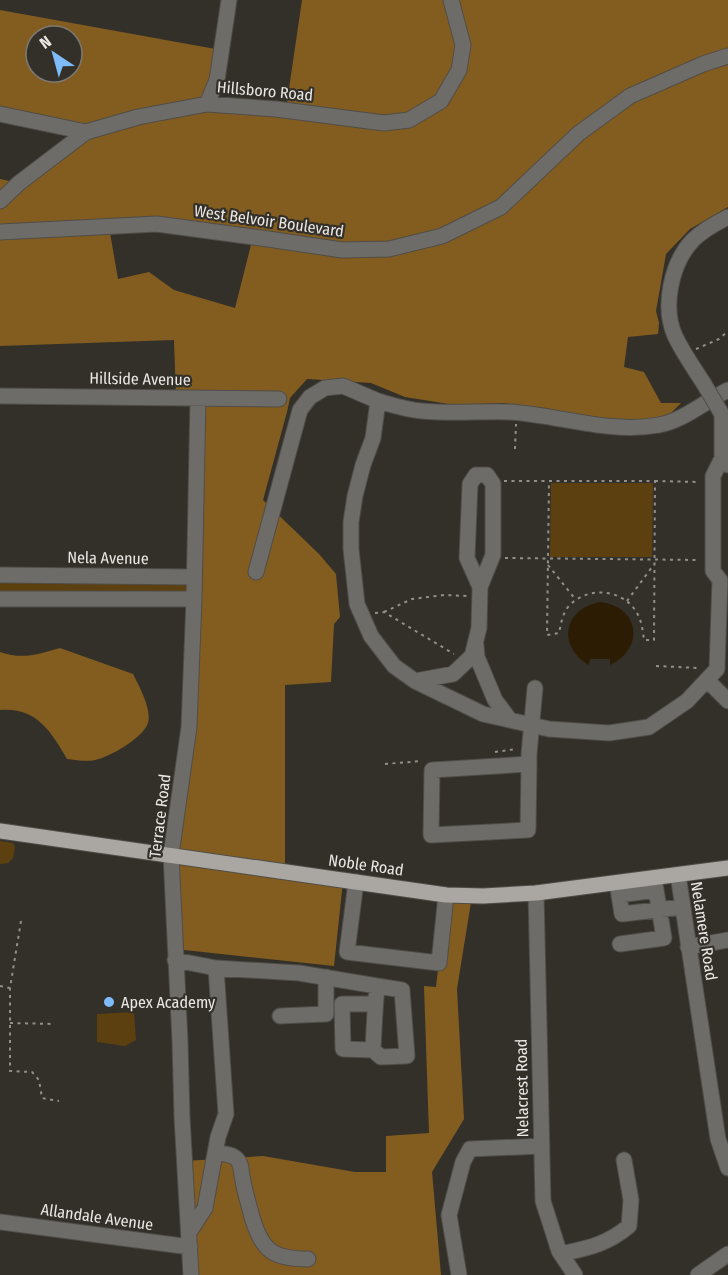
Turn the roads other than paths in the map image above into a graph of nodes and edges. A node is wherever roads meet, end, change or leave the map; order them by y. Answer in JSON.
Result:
{"nodes":[{"id":1,"x":229,"y":0,"type":"edge"},
{"id":2,"x":451,"y":0,"type":"edge"},
{"id":3,"x":728,"y":56,"type":"edge"},
{"id":4,"x":207,"y":104,"type":"junction"},
{"id":5,"x":0,"y":114,"type":"edge"},
{"id":6,"x":86,"y":132,"type":"junction"},
{"id":7,"x":0,"y":201,"type":"edge"},
{"id":8,"x":728,"y":217,"type":"edge"},
{"id":9,"x":0,"y":232,"type":"edge"},
{"id":10,"x":728,"y":390,"type":"edge"},
{"id":11,"x":0,"y":396,"type":"edge"},
{"id":12,"x":198,"y":398,"type":"junction"},
{"id":13,"x":279,"y":399,"type":"dead end"},
{"id":14,"x":378,"y":401,"type":"junction"},
{"id":15,"x":725,"y":461,"type":"edge"},
{"id":16,"x":256,"y":572,"type":"dead end"},
{"id":17,"x":0,"y":575,"type":"edge"},
{"id":18,"x":22,"y":575,"type":"junction"},
{"id":19,"x":724,"y":576,"type":"edge"},
{"id":20,"x":194,"y":577,"type":"junction"},
{"id":21,"x":480,"y":593,"type":"junction"},
{"id":22,"x":0,"y":599,"type":"edge"},
{"id":23,"x":22,"y":599,"type":"junction"},
{"id":24,"x":194,"y":599,"type":"junction"},
{"id":25,"x":476,"y":643,"type":"junction"},
{"id":26,"x":706,"y":674,"type":"junction"},
{"id":27,"x":415,"y":681,"type":"junction"},
{"id":28,"x":535,"y":688,"type":"dead end"},
{"id":29,"x":728,"y":701,"type":"edge"},
{"id":30,"x":510,"y":720,"type":"junction"},
{"id":31,"x":532,"y":725,"type":"junction"},
{"id":32,"x":529,"y":764,"type":"junction"},
{"id":33,"x":0,"y":831,"type":"edge"},
{"id":34,"x":171,"y":855,"type":"junction"},
{"id":35,"x":728,"y":868,"type":"edge"},
{"id":36,"x":678,"y":875,"type":"junction"},
{"id":37,"x":356,"y":882,"type":"junction"},
{"id":38,"x":655,"y":884,"type":"junction"},
{"id":39,"x":618,"y":889,"type":"junction"},
{"id":40,"x":536,"y":893,"type":"junction"},
{"id":41,"x":446,"y":895,"type":"junction"},
{"id":42,"x":682,"y":907,"type":"junction"},
{"id":43,"x":659,"y":909,"type":"junction"},
{"id":44,"x":663,"y":938,"type":"junction"},
{"id":45,"x":728,"y":940,"type":"edge"},
{"id":46,"x":687,"y":941,"type":"junction"},
{"id":47,"x":620,"y":944,"type":"dead end"},
{"id":48,"x":175,"y":960,"type":"junction"},
{"id":49,"x":216,"y":968,"type":"junction"},
{"id":50,"x":326,"y":977,"type":"junction"},
{"id":51,"x":377,"y":986,"type":"junction"},
{"id":52,"x":375,"y":1004,"type":"junction"},
{"id":53,"x":280,"y":1016,"type":"dead end"},
{"id":54,"x":373,"y":1050,"type":"junction"},
{"id":55,"x":542,"y":1146,"type":"junction"},
{"id":56,"x":215,"y":1153,"type":"junction"},
{"id":57,"x":624,"y":1160,"type":"dead end"},
{"id":58,"x":728,"y":1168,"type":"edge"},
{"id":59,"x":0,"y":1222,"type":"edge"},
{"id":60,"x":190,"y":1231,"type":"junction"},
{"id":61,"x":190,"y":1248,"type":"junction"},
{"id":62,"x":561,"y":1254,"type":"junction"},
{"id":63,"x":728,"y":1254,"type":"edge"},
{"id":64,"x":308,"y":1259,"type":"dead end"},
{"id":65,"x":191,"y":1275,"type":"edge"},
{"id":66,"x":459,"y":1275,"type":"edge"},
{"id":67,"x":575,"y":1275,"type":"edge"},
{"id":68,"x":698,"y":1275,"type":"edge"}],
"edges":[{"from":1,"to":4,"type":"street"},
{"from":2,"to":4,"type":"street","name":"Hillsboro Road"},
{"from":3,"to":9,"type":"street","name":"West Belvoir Boulevard"},
{"from":4,"to":6,"type":"street","name":"Hillsboro Road"},
{"from":5,"to":6,"type":"street"},
{"from":6,"to":7,"type":"street","name":"Hillsboro Road"},
{"from":8,"to":15,"type":"street","bridge":true},
{"from":10,"to":14,"type":"street"},
{"from":11,"to":12,"type":"street","name":"Hillside Avenue"},
{"from":12,"to":13,"type":"street","name":"Hillside Avenue"},
{"from":12,"to":20,"type":"street","name":"Terrace Road"},
{"from":14,"to":16,"type":"street"},
{"from":14,"to":27,"type":"street"},
{"from":15,"to":19,"type":"street"},
{"from":17,"to":18,"type":"street","name":"Nela Avenue"},
{"from":18,"to":20,"type":"street","name":"Nela Avenue"},
{"from":18,"to":23,"type":"street"},
{"from":19,"to":26,"type":"street"},
{"from":20,"to":24,"type":"street","name":"Terrace Road"},
{"from":21,"to":21,"type":"street"},
{"from":21,"to":25,"type":"street"},
{"from":22,"to":23,"type":"street"},
{"from":23,"to":24,"type":"street"},
{"from":24,"to":34,"type":"street","name":"Terrace Road"},
{"from":25,"to":27,"type":"street"},
{"from":25,"to":30,"type":"street"},
{"from":26,"to":29,"type":"street"},
{"from":26,"to":31,"type":"street"},
{"from":27,"to":30,"type":"street"},
{"from":28,"to":31,"type":"street"},
{"from":30,"to":31,"type":"street"},
{"from":31,"to":32,"type":"street"},
{"from":32,"to":32,"type":"street"},
{"from":33,"to":34,"type":"main road","name":"Noble Road"},
{"from":34,"to":37,"type":"main road","name":"Noble Road"},
{"from":34,"to":48,"type":"street","name":"Terrace Road"},
{"from":35,"to":36,"type":"main road","name":"Noble Road"},
{"from":36,"to":38,"type":"main road","name":"Noble Road"},
{"from":36,"to":42,"type":"street","name":"Nelamere Road"},
{"from":37,"to":41,"type":"main road","name":"Noble Road"},
{"from":37,"to":41,"type":"street"},
{"from":38,"to":39,"type":"main road","name":"Noble Road"},
{"from":38,"to":43,"type":"street"},
{"from":39,"to":40,"type":"main road","name":"Noble Road"},
{"from":39,"to":43,"type":"street"},
{"from":40,"to":41,"type":"main road","name":"Noble Road"},
{"from":40,"to":55,"type":"street","name":"Nelacrest Road"},
{"from":42,"to":43,"type":"street"},
{"from":42,"to":46,"type":"street","name":"Nelamere Road"},
{"from":43,"to":44,"type":"street"},
{"from":44,"to":46,"type":"street"},
{"from":44,"to":47,"type":"street"},
{"from":45,"to":46,"type":"street"},
{"from":46,"to":58,"type":"street","name":"Nelamere Road"},
{"from":48,"to":49,"type":"street"},
{"from":48,"to":60,"type":"street","name":"Terrace Road"},
{"from":49,"to":50,"type":"street"},
{"from":49,"to":56,"type":"street"},
{"from":50,"to":51,"type":"street"},
{"from":50,"to":53,"type":"street"},
{"from":51,"to":52,"type":"street"},
{"from":51,"to":54,"type":"street"},
{"from":52,"to":54,"type":"street"},
{"from":52,"to":54,"type":"street"},
{"from":55,"to":62,"type":"street","name":"Nelacrest Road"},
{"from":55,"to":66,"type":"street"},
{"from":56,"to":60,"type":"street"},
{"from":56,"to":64,"type":"street"},
{"from":57,"to":62,"type":"street"},
{"from":59,"to":61,"type":"street","name":"Allandale Avenue"},
{"from":60,"to":61,"type":"street","name":"Terrace Road"},
{"from":61,"to":65,"type":"street","name":"Terrace Road"},
{"from":62,"to":67,"type":"street","name":"Nelacrest Road"},
{"from":63,"to":68,"type":"street"}]}
